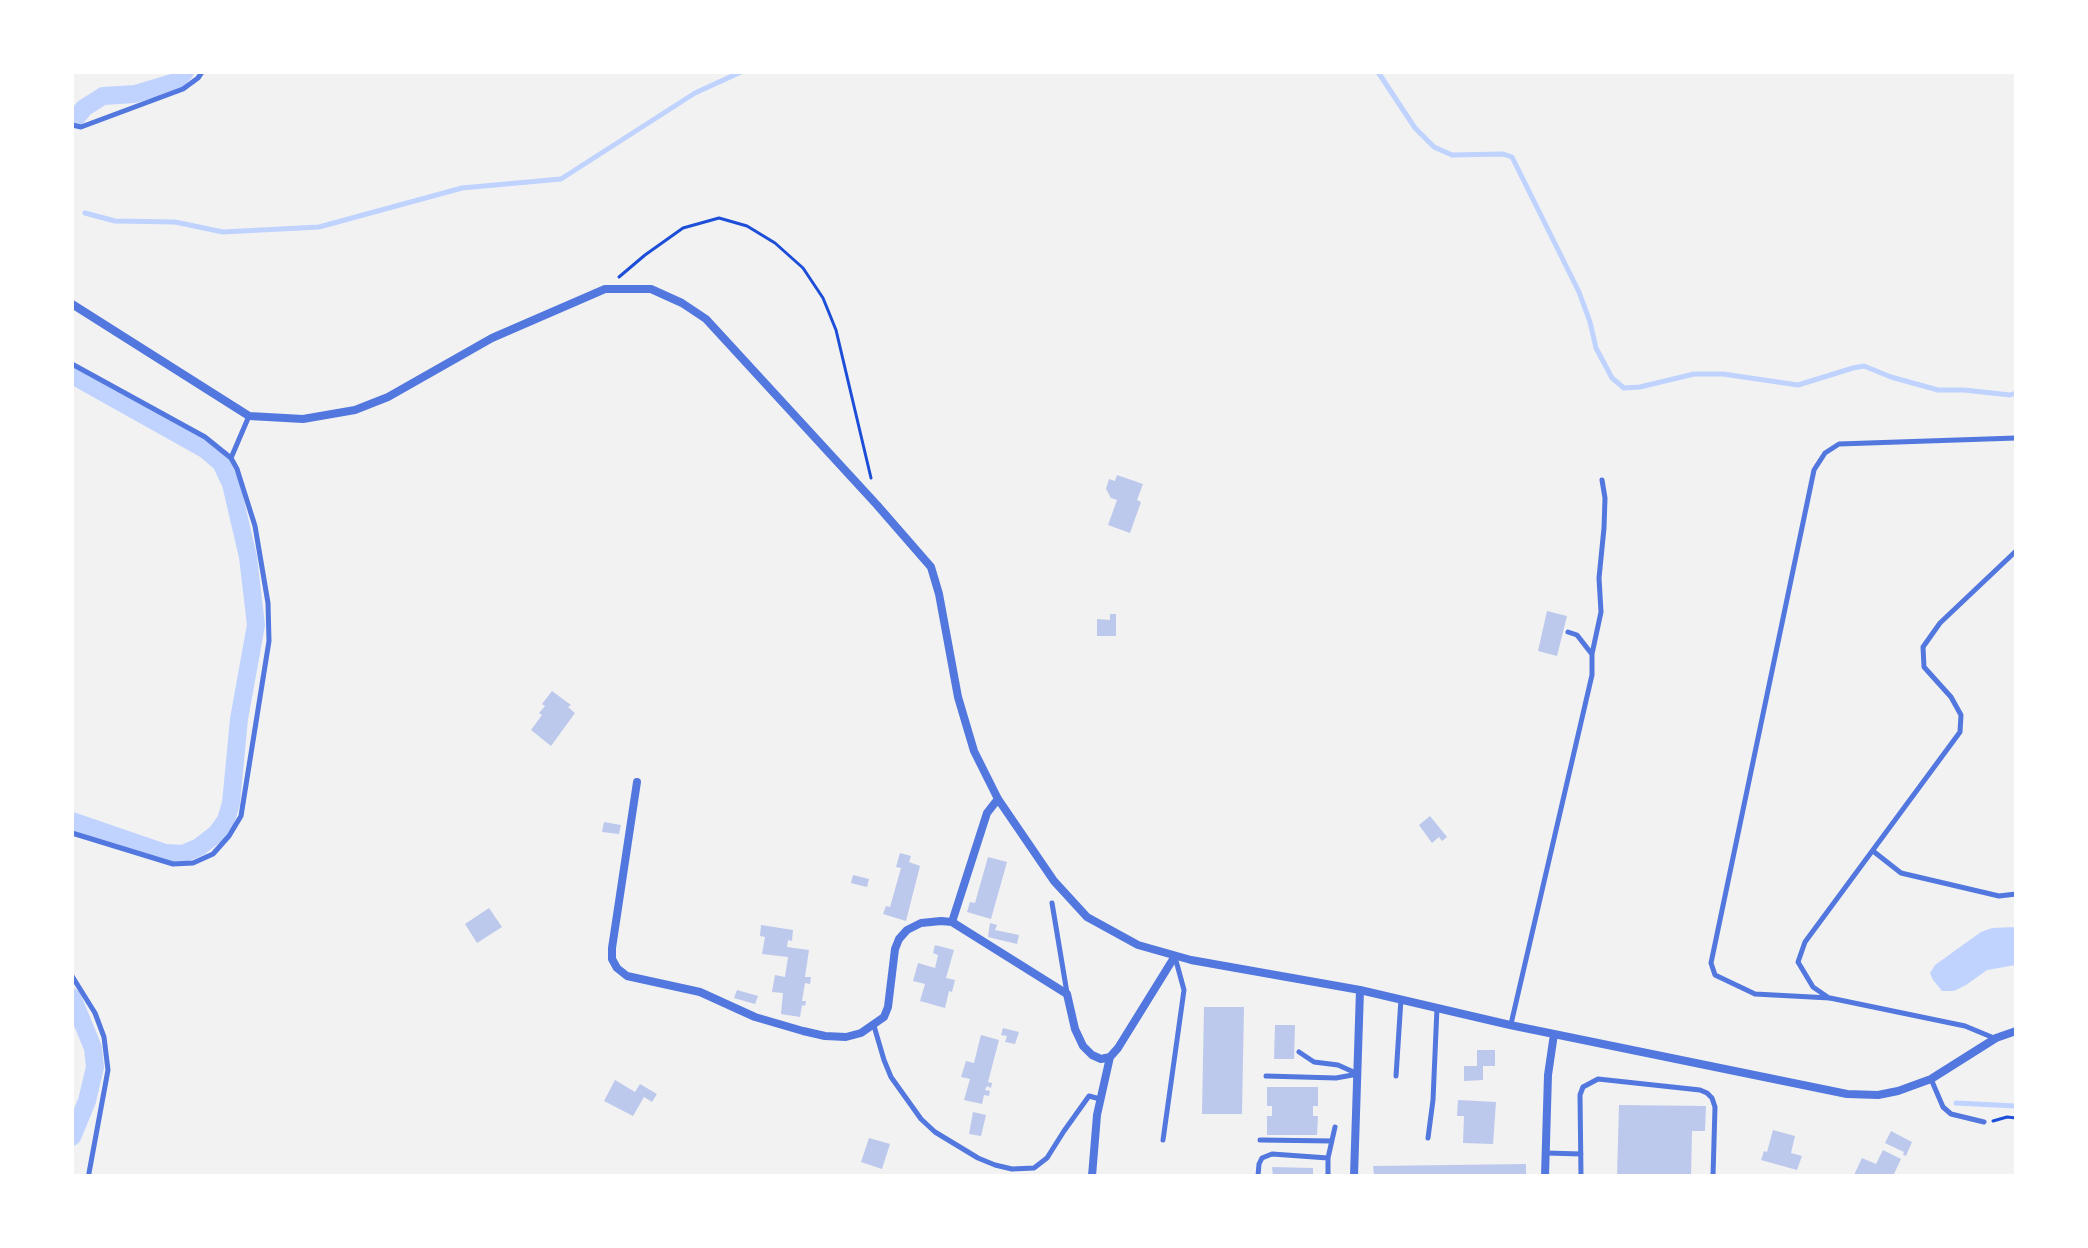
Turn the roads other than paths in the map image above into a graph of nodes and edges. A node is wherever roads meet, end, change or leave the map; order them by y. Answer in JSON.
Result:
{"nodes":[{"id":1,"x":202,"y":72,"type":"edge"},
{"id":2,"x":72,"y":125,"type":"edge"},
{"id":3,"x":72,"y":304,"type":"edge"},
{"id":4,"x":72,"y":364,"type":"edge"},
{"id":5,"x":249,"y":416,"type":"junction"},
{"id":6,"x":2016,"y":438,"type":"edge"},
{"id":7,"x":231,"y":458,"type":"junction"},
{"id":8,"x":1602,"y":480,"type":"dead end"},
{"id":9,"x":2016,"y":551,"type":"edge"},
{"id":10,"x":1568,"y":632,"type":"dead end"},
{"id":11,"x":1592,"y":654,"type":"junction"},
{"id":12,"x":637,"y":782,"type":"dead end"},
{"id":13,"x":998,"y":799,"type":"junction"},
{"id":14,"x":72,"y":833,"type":"edge"},
{"id":15,"x":1873,"y":851,"type":"junction"},
{"id":16,"x":2016,"y":894,"type":"edge"},
{"id":17,"x":1052,"y":903,"type":"dead end"},
{"id":18,"x":952,"y":922,"type":"junction"},
{"id":19,"x":1175,"y":956,"type":"junction"},
{"id":20,"x":72,"y":976,"type":"edge"},
{"id":21,"x":1360,"y":990,"type":"junction"},
{"id":22,"x":1067,"y":994,"type":"junction"},
{"id":23,"x":1830,"y":998,"type":"junction"},
{"id":24,"x":1401,"y":999,"type":"junction"},
{"id":25,"x":1437,"y":1008,"type":"junction"},
{"id":26,"x":1510,"y":1025,"type":"junction"},
{"id":27,"x":874,"y":1026,"type":"junction"},
{"id":28,"x":2016,"y":1031,"type":"edge"},
{"id":29,"x":1554,"y":1034,"type":"junction"},
{"id":30,"x":1996,"y":1038,"type":"junction"},
{"id":31,"x":1299,"y":1052,"type":"dead end"},
{"id":32,"x":1110,"y":1057,"type":"junction"},
{"id":33,"x":1358,"y":1074,"type":"junction"},
{"id":34,"x":1266,"y":1076,"type":"dead end"},
{"id":35,"x":1396,"y":1076,"type":"dead end"},
{"id":36,"x":1931,"y":1079,"type":"junction"},
{"id":37,"x":1100,"y":1099,"type":"junction"},
{"id":38,"x":1984,"y":1122,"type":"dead end"},
{"id":39,"x":1335,"y":1127,"type":"dead end"},
{"id":40,"x":1428,"y":1138,"type":"dead end"},
{"id":41,"x":1163,"y":1140,"type":"dead end"},
{"id":42,"x":1260,"y":1140,"type":"dead end"},
{"id":43,"x":1332,"y":1141,"type":"junction"},
{"id":44,"x":1546,"y":1153,"type":"junction"},
{"id":45,"x":1581,"y":1154,"type":"junction"},
{"id":46,"x":1328,"y":1158,"type":"junction"},
{"id":47,"x":89,"y":1176,"type":"edge"},
{"id":48,"x":1092,"y":1176,"type":"edge"},
{"id":49,"x":1258,"y":1176,"type":"edge"},
{"id":50,"x":1328,"y":1176,"type":"edge"},
{"id":51,"x":1354,"y":1176,"type":"edge"},
{"id":52,"x":1545,"y":1176,"type":"edge"},
{"id":53,"x":1581,"y":1176,"type":"edge"},
{"id":54,"x":1713,"y":1176,"type":"edge"}],
"edges":[{"from":1,"to":2,"type":"lane"},
{"from":3,"to":5,"type":"street"},
{"from":4,"to":7,"type":"lane"},
{"from":5,"to":7,"type":"lane"},
{"from":5,"to":13,"type":"street"},
{"from":6,"to":23,"type":"lane"},
{"from":7,"to":14,"type":"lane"},
{"from":8,"to":11,"type":"lane"},
{"from":9,"to":15,"type":"lane"},
{"from":10,"to":11,"type":"lane"},
{"from":11,"to":26,"type":"lane"},
{"from":12,"to":27,"type":"street"},
{"from":13,"to":18,"type":"street"},
{"from":13,"to":19,"type":"street"},
{"from":15,"to":16,"type":"lane"},
{"from":15,"to":23,"type":"lane"},
{"from":17,"to":22,"type":"lane"},
{"from":18,"to":22,"type":"street"},
{"from":18,"to":27,"type":"street"},
{"from":19,"to":21,"type":"street"},
{"from":19,"to":32,"type":"street"},
{"from":19,"to":41,"type":"lane"},
{"from":20,"to":47,"type":"lane"},
{"from":21,"to":24,"type":"street"},
{"from":21,"to":33,"type":"street"},
{"from":22,"to":32,"type":"street"},
{"from":23,"to":30,"type":"lane"},
{"from":24,"to":25,"type":"street"},
{"from":24,"to":35,"type":"lane"},
{"from":25,"to":26,"type":"street"},
{"from":25,"to":40,"type":"lane"},
{"from":26,"to":29,"type":"street"},
{"from":27,"to":37,"type":"lane"},
{"from":28,"to":30,"type":"street"},
{"from":29,"to":36,"type":"street"},
{"from":29,"to":44,"type":"street"},
{"from":30,"to":36,"type":"street"},
{"from":31,"to":33,"type":"lane"},
{"from":32,"to":37,"type":"street"},
{"from":33,"to":34,"type":"lane"},
{"from":33,"to":51,"type":"street"},
{"from":36,"to":38,"type":"lane"},
{"from":37,"to":48,"type":"street"},
{"from":39,"to":43,"type":"lane"},
{"from":42,"to":43,"type":"lane"},
{"from":43,"to":46,"type":"lane"},
{"from":44,"to":45,"type":"lane"},
{"from":44,"to":52,"type":"street"},
{"from":45,"to":53,"type":"lane"},
{"from":45,"to":54,"type":"lane"},
{"from":46,"to":49,"type":"lane"},
{"from":46,"to":50,"type":"lane"}]}
